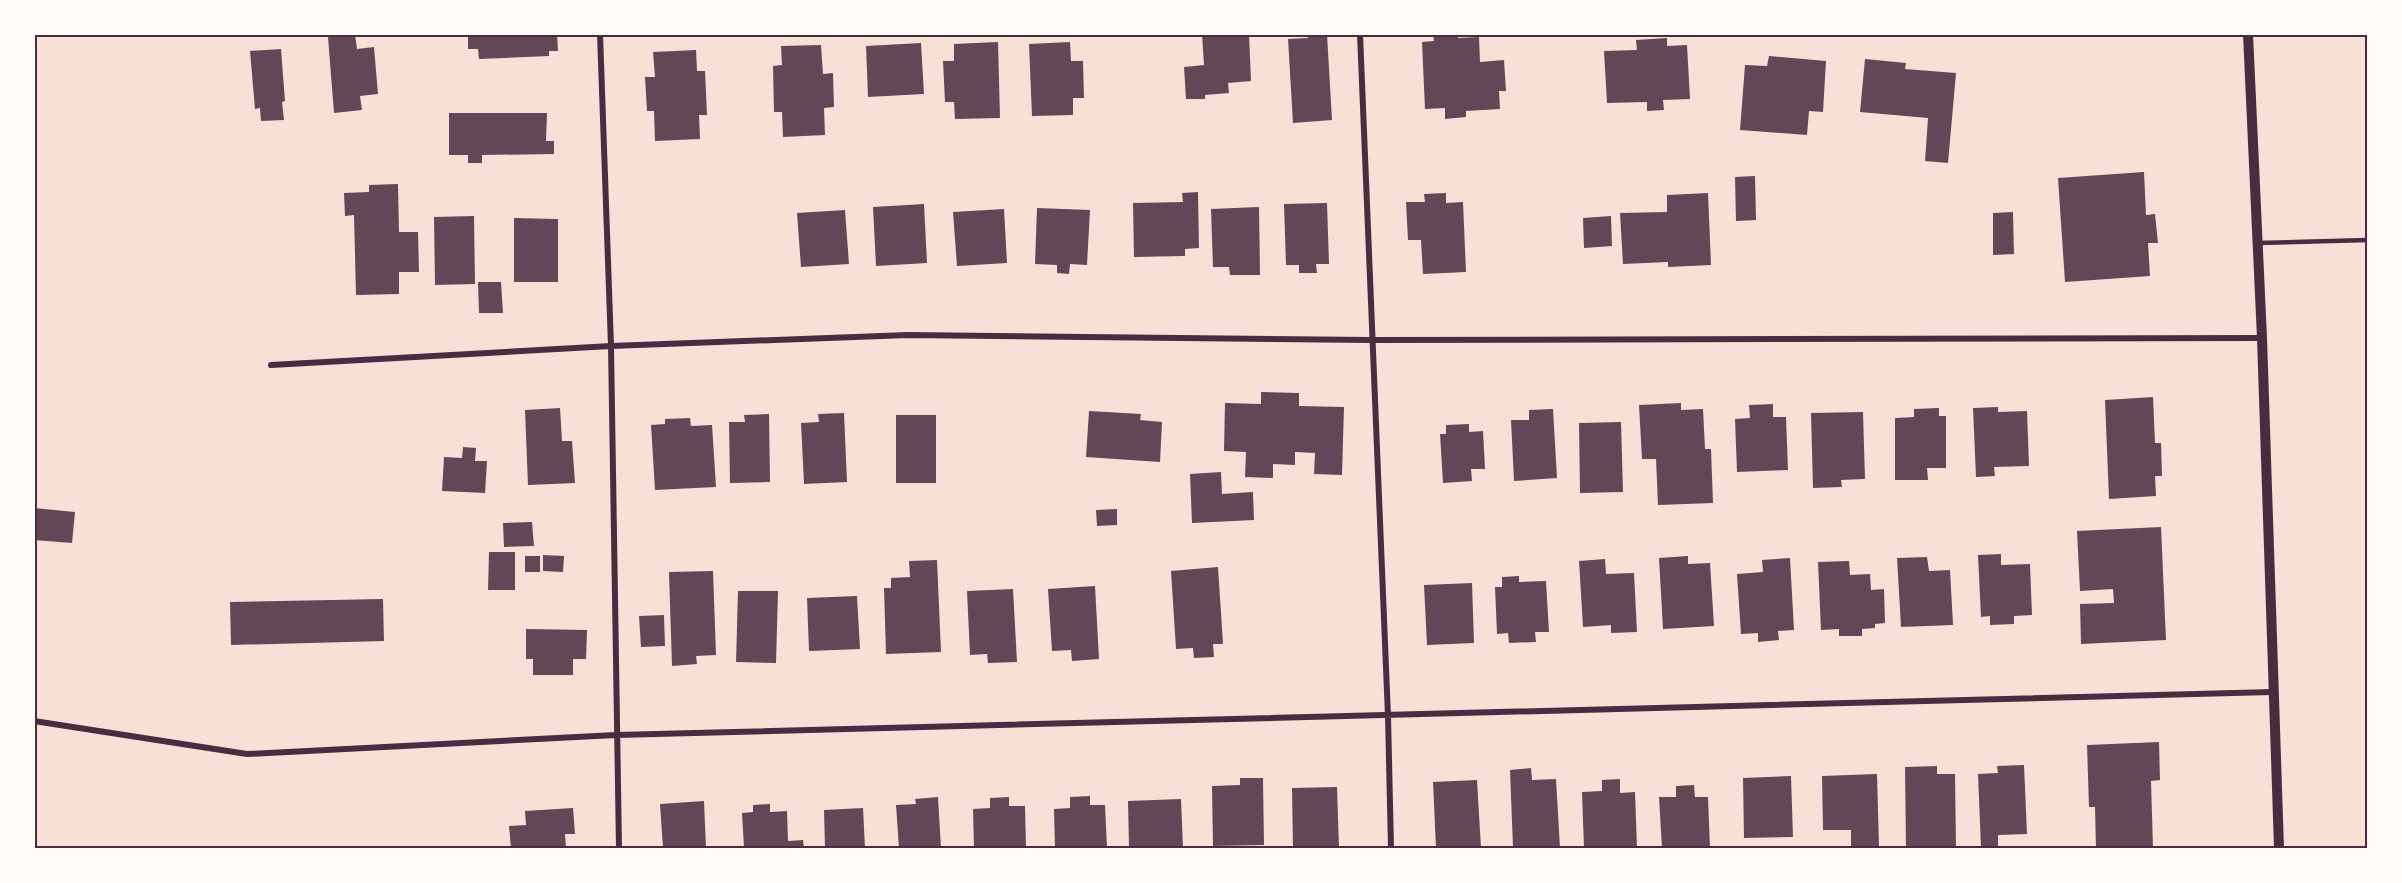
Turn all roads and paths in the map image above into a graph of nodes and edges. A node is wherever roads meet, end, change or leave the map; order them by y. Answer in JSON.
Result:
{"nodes":[{"id":1,"x":600,"y":34,"type":"edge"},
{"id":2,"x":1360,"y":34,"type":"edge"},
{"id":3,"x":2248,"y":34,"type":"edge"},
{"id":4,"x":2367,"y":240,"type":"edge"},
{"id":5,"x":2258,"y":243,"type":"junction"},
{"id":6,"x":2262,"y":338,"type":"junction"},
{"id":7,"x":1371,"y":339,"type":"junction"},
{"id":8,"x":611,"y":346,"type":"junction"},
{"id":9,"x":271,"y":365,"type":"dead end"},
{"id":10,"x":2272,"y":692,"type":"junction"},
{"id":11,"x":1388,"y":716,"type":"junction"},
{"id":12,"x":34,"y":721,"type":"edge"},
{"id":13,"x":616,"y":735,"type":"junction"},
{"id":14,"x":619,"y":849,"type":"edge"},
{"id":15,"x":1391,"y":849,"type":"edge"},
{"id":16,"x":2279,"y":849,"type":"edge"}],
"edges":[{"from":1,"to":8,"type":"street"},
{"from":2,"to":7,"type":"street"},
{"from":3,"to":5,"type":"street"},
{"from":4,"to":5,"type":"lane"},
{"from":5,"to":6,"type":"street"},
{"from":6,"to":7,"type":"street"},
{"from":6,"to":10,"type":"street"},
{"from":7,"to":8,"type":"street"},
{"from":7,"to":11,"type":"street"},
{"from":8,"to":9,"type":"street"},
{"from":8,"to":13,"type":"street"},
{"from":10,"to":11,"type":"street"},
{"from":10,"to":16,"type":"street"},
{"from":11,"to":13,"type":"street"},
{"from":11,"to":15,"type":"street"},
{"from":12,"to":13,"type":"street"},
{"from":13,"to":14,"type":"street"}]}
